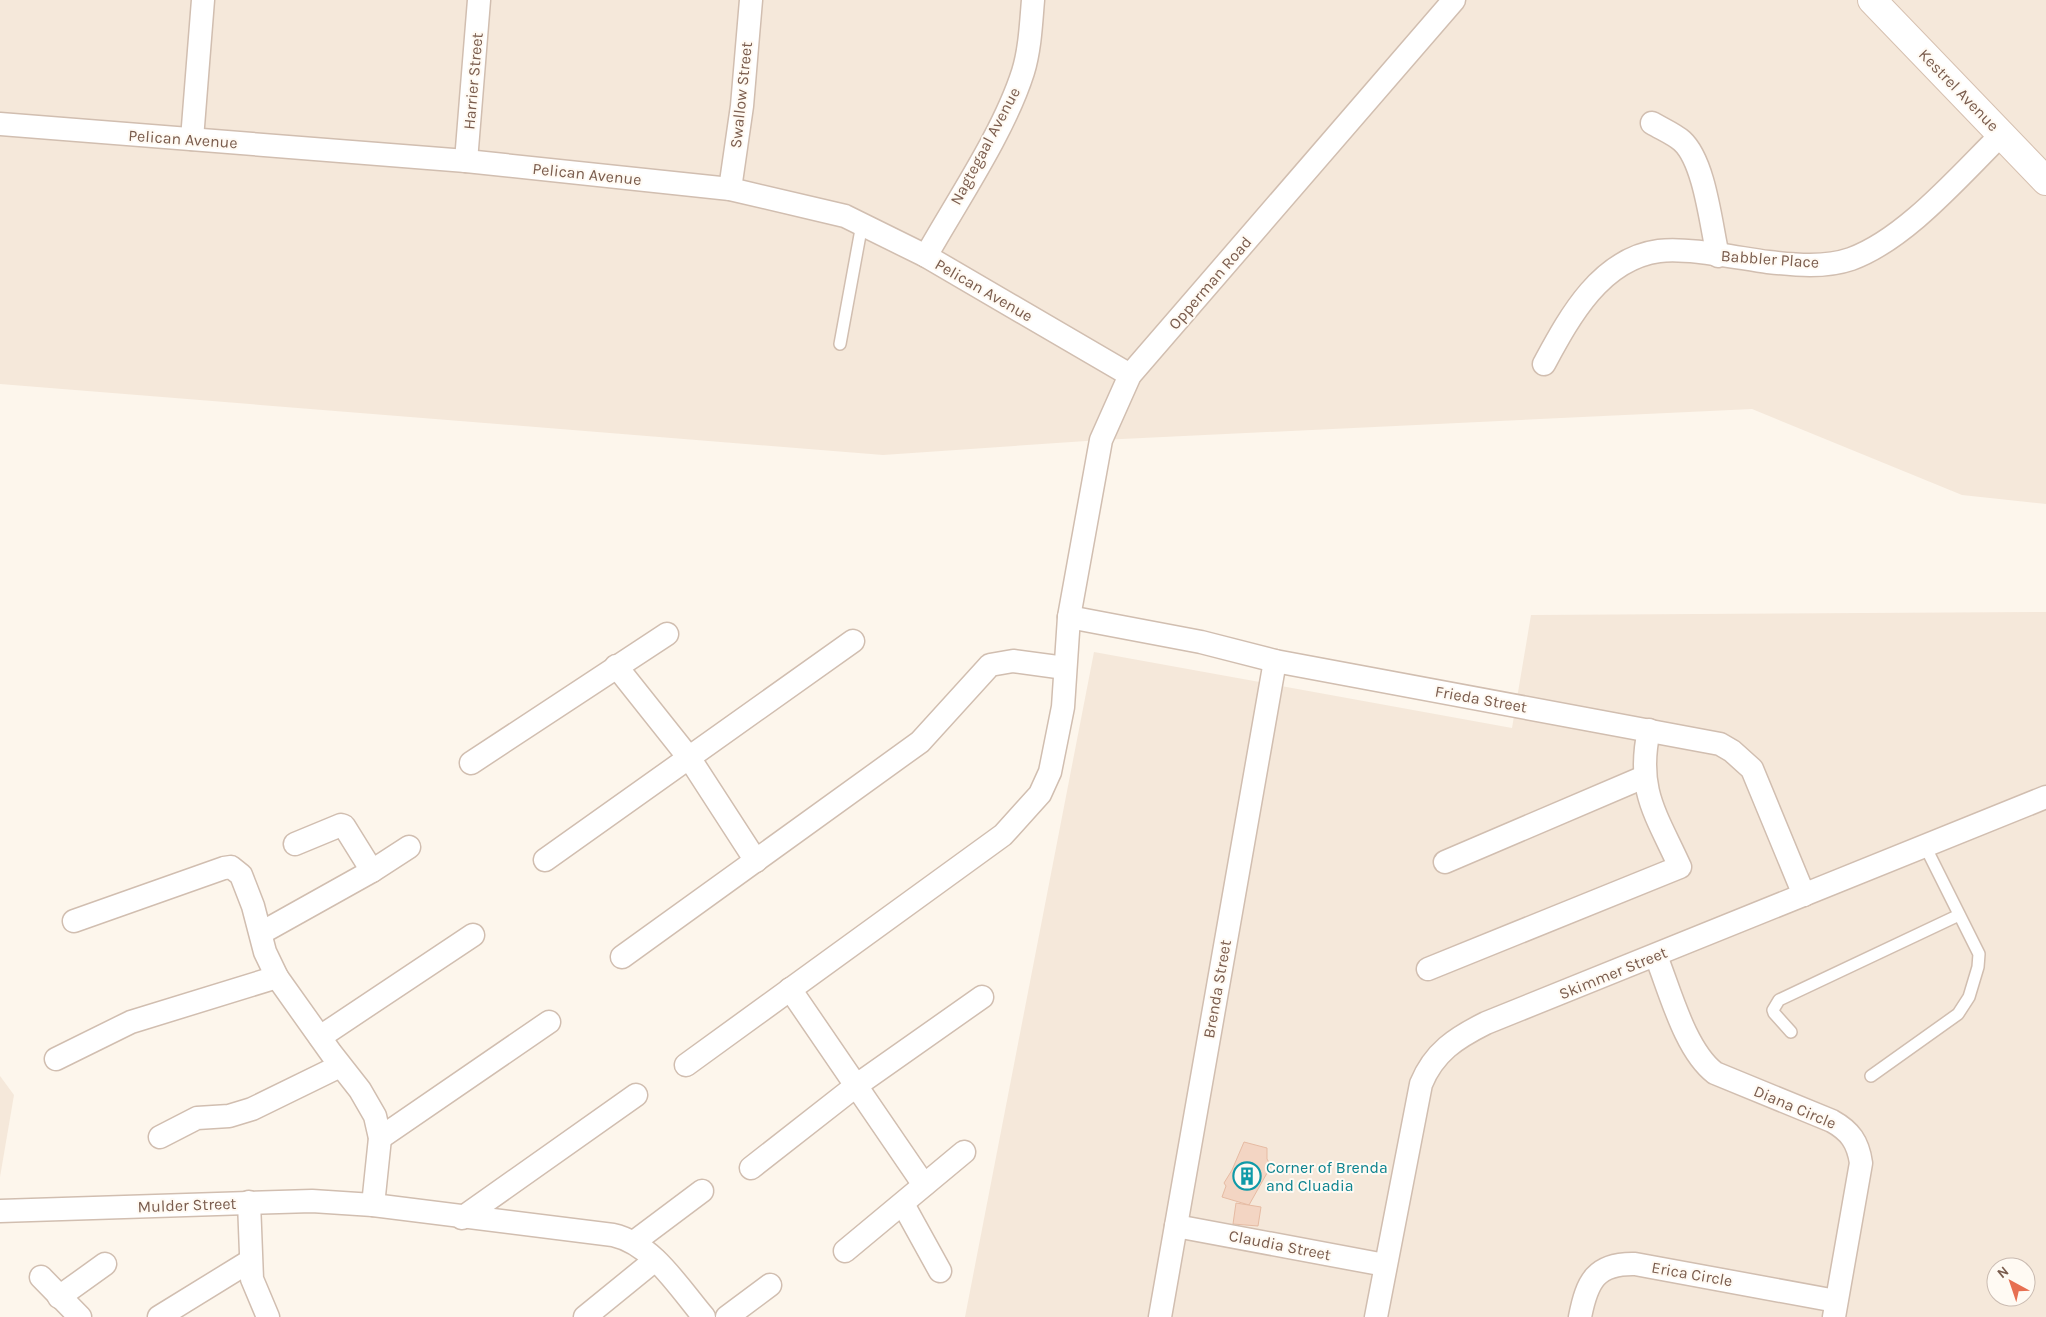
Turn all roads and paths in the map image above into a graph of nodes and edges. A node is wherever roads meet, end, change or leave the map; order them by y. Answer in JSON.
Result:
{"nodes":[{"id":1,"x":203,"y":0,"type":"edge"},
{"id":2,"x":479,"y":0,"type":"edge"},
{"id":3,"x":751,"y":0,"type":"edge"},
{"id":4,"x":1033,"y":0,"type":"edge"},
{"id":5,"x":1872,"y":0,"type":"edge"},
{"id":6,"x":1450,"y":1,"type":"edge"},
{"id":7,"x":1652,"y":123,"type":"dead end"},
{"id":8,"x":0,"y":124,"type":"edge"},
{"id":9,"x":2002,"y":134,"type":"junction"},
{"id":10,"x":192,"y":139,"type":"junction"},
{"id":11,"x":466,"y":161,"type":"junction"},
{"id":12,"x":2046,"y":181,"type":"edge"},
{"id":13,"x":730,"y":189,"type":"junction"},
{"id":14,"x":862,"y":224,"type":"junction"},
{"id":15,"x":926,"y":256,"type":"junction"},
{"id":16,"x":1718,"y":256,"type":"junction"},
{"id":17,"x":840,"y":344,"type":"dead end"},
{"id":18,"x":1544,"y":364,"type":"dead end"},
{"id":19,"x":1130,"y":375,"type":"junction"},
{"id":20,"x":1069,"y":617,"type":"junction"},
{"id":21,"x":667,"y":634,"type":"dead end"},
{"id":22,"x":853,"y":641,"type":"dead end"},
{"id":23,"x":1275,"y":662,"type":"junction"},
{"id":24,"x":616,"y":666,"type":"junction"},
{"id":25,"x":1065,"y":668,"type":"junction"},
{"id":26,"x":1649,"y":730,"type":"junction"},
{"id":27,"x":690,"y":759,"type":"junction"},
{"id":28,"x":471,"y":763,"type":"dead end"},
{"id":29,"x":1644,"y":777,"type":"junction"},
{"id":30,"x":2046,"y":797,"type":"edge"},
{"id":31,"x":295,"y":844,"type":"dead end"},
{"id":32,"x":1925,"y":846,"type":"junction"},
{"id":33,"x":410,"y":847,"type":"dead end"},
{"id":34,"x":545,"y":860,"type":"dead end"},
{"id":35,"x":756,"y":861,"type":"junction"},
{"id":36,"x":1445,"y":862,"type":"dead end"},
{"id":37,"x":372,"y":871,"type":"junction"},
{"id":38,"x":1804,"y":895,"type":"junction"},
{"id":39,"x":1959,"y":915,"type":"junction"},
{"id":40,"x":74,"y":921,"type":"dead end"},
{"id":41,"x":261,"y":933,"type":"junction"},
{"id":42,"x":473,"y":935,"type":"dead end"},
{"id":43,"x":1656,"y":956,"type":"junction"},
{"id":44,"x":622,"y":957,"type":"dead end"},
{"id":45,"x":1428,"y":969,"type":"dead end"},
{"id":46,"x":278,"y":977,"type":"junction"},
{"id":47,"x":790,"y":989,"type":"junction"},
{"id":48,"x":982,"y":997,"type":"dead end"},
{"id":49,"x":549,"y":1022,"type":"dead end"},
{"id":50,"x":1791,"y":1032,"type":"dead end"},
{"id":51,"x":320,"y":1037,"type":"junction"},
{"id":52,"x":56,"y":1058,"type":"dead end"},
{"id":53,"x":340,"y":1066,"type":"junction"},
{"id":54,"x":686,"y":1066,"type":"dead end"},
{"id":55,"x":1871,"y":1076,"type":"dead end"},
{"id":56,"x":858,"y":1085,"type":"junction"},
{"id":57,"x":636,"y":1095,"type":"dead end"},
{"id":58,"x":160,"y":1137,"type":"dead end"},
{"id":59,"x":380,"y":1138,"type":"junction"},
{"id":60,"x":964,"y":1152,"type":"dead end"},
{"id":61,"x":751,"y":1168,"type":"dead end"},
{"id":62,"x":924,"y":1185,"type":"junction"},
{"id":63,"x":702,"y":1191,"type":"dead end"},
{"id":64,"x":249,"y":1202,"type":"junction"},
{"id":65,"x":903,"y":1204,"type":"junction"},
{"id":66,"x":373,"y":1205,"type":"junction"},
{"id":67,"x":0,"y":1211,"type":"edge"},
{"id":68,"x":462,"y":1218,"type":"junction"},
{"id":69,"x":1176,"y":1226,"type":"junction"},
{"id":70,"x":634,"y":1242,"type":"junction"},
{"id":71,"x":845,"y":1250,"type":"dead end"},
{"id":72,"x":655,"y":1260,"type":"junction"},
{"id":73,"x":250,"y":1262,"type":"junction"},
{"id":74,"x":105,"y":1264,"type":"dead end"},
{"id":75,"x":1385,"y":1265,"type":"junction"},
{"id":76,"x":940,"y":1271,"type":"dead end"},
{"id":77,"x":41,"y":1277,"type":"dead end"},
{"id":78,"x":770,"y":1284,"type":"dead end"},
{"id":79,"x":59,"y":1297,"type":"junction"},
{"id":80,"x":1835,"y":1309,"type":"edge"},
{"id":81,"x":80,"y":1317,"type":"edge"},
{"id":82,"x":159,"y":1317,"type":"edge"},
{"id":83,"x":268,"y":1317,"type":"edge"},
{"id":84,"x":585,"y":1317,"type":"edge"},
{"id":85,"x":704,"y":1317,"type":"edge"},
{"id":86,"x":727,"y":1317,"type":"edge"},
{"id":87,"x":1160,"y":1317,"type":"edge"},
{"id":88,"x":1376,"y":1317,"type":"edge"},
{"id":89,"x":1580,"y":1317,"type":"edge"}],
"edges":[{"from":1,"to":10,"type":"street"},
{"from":2,"to":11,"type":"street","name":"Harrier Street"},
{"from":3,"to":13,"type":"street","name":"Swallow Street"},
{"from":4,"to":15,"type":"street","name":"Nagtegaal Avenue"},
{"from":5,"to":9,"type":"street","name":"Kestrel Avenue"},
{"from":6,"to":19,"type":"street","name":"Opperman Road"},
{"from":7,"to":16,"type":"street"},
{"from":8,"to":10,"type":"street","name":"Pelican Avenue"},
{"from":9,"to":12,"type":"street","name":"Kestrel Avenue"},
{"from":9,"to":16,"type":"street","name":"Babbler Place"},
{"from":10,"to":11,"type":"street","name":"Pelican Avenue"},
{"from":11,"to":13,"type":"street","name":"Pelican Avenue"},
{"from":13,"to":14,"type":"street","name":"Pelican Avenue"},
{"from":14,"to":15,"type":"street","name":"Pelican Avenue"},
{"from":14,"to":17,"type":"lane"},
{"from":15,"to":19,"type":"street","name":"Pelican Avenue"},
{"from":16,"to":18,"type":"street","name":"Babbler Place"},
{"from":19,"to":20,"type":"street","name":"Opperman Road"},
{"from":20,"to":23,"type":"street","name":"Frieda Street"},
{"from":20,"to":25,"type":"street","name":"Opperman Road"},
{"from":21,"to":24,"type":"street"},
{"from":22,"to":27,"type":"street"},
{"from":23,"to":26,"type":"street","name":"Frieda Street"},
{"from":23,"to":69,"type":"street","name":"Brenda Street"},
{"from":24,"to":27,"type":"street"},
{"from":24,"to":28,"type":"street"},
{"from":25,"to":35,"type":"street"},
{"from":25,"to":47,"type":"street","name":"Opperman Road"},
{"from":26,"to":29,"type":"street"},
{"from":26,"to":38,"type":"street","name":"Frieda Street"},
{"from":27,"to":34,"type":"street"},
{"from":27,"to":35,"type":"street"},
{"from":29,"to":36,"type":"street"},
{"from":29,"to":45,"type":"street"},
{"from":30,"to":32,"type":"street","name":"Skimmer Street"},
{"from":31,"to":37,"type":"street"},
{"from":32,"to":38,"type":"street","name":"Skimmer Street"},
{"from":32,"to":39,"type":"lane"},
{"from":33,"to":37,"type":"street"},
{"from":35,"to":44,"type":"street"},
{"from":37,"to":41,"type":"street"},
{"from":38,"to":43,"type":"street","name":"Skimmer Street"},
{"from":39,"to":50,"type":"lane"},
{"from":39,"to":55,"type":"lane"},
{"from":40,"to":41,"type":"street"},
{"from":41,"to":46,"type":"street"},
{"from":42,"to":51,"type":"street"},
{"from":43,"to":75,"type":"street","name":"Skimmer Street"},
{"from":43,"to":80,"type":"street","name":"Diana Circle"},
{"from":46,"to":51,"type":"street"},
{"from":46,"to":52,"type":"street"},
{"from":47,"to":54,"type":"street","name":"Opperman Road"},
{"from":47,"to":56,"type":"street"},
{"from":48,"to":56,"type":"street"},
{"from":49,"to":59,"type":"street"},
{"from":51,"to":53,"type":"street"},
{"from":53,"to":58,"type":"street"},
{"from":53,"to":59,"type":"street"},
{"from":56,"to":61,"type":"street"},
{"from":56,"to":62,"type":"street"},
{"from":57,"to":68,"type":"street"},
{"from":59,"to":66,"type":"street"},
{"from":60,"to":62,"type":"street"},
{"from":62,"to":65,"type":"street"},
{"from":63,"to":70,"type":"street"},
{"from":64,"to":66,"type":"street","name":"Mulder Street"},
{"from":64,"to":67,"type":"street","name":"Mulder Street"},
{"from":64,"to":73,"type":"street"},
{"from":65,"to":71,"type":"street"},
{"from":65,"to":76,"type":"street"},
{"from":66,"to":68,"type":"street","name":"Mulder Street"},
{"from":68,"to":70,"type":"street","name":"Mulder Street"},
{"from":69,"to":75,"type":"street","name":"Claudia Street"},
{"from":69,"to":87,"type":"street","name":"Brenda Street"},
{"from":70,"to":72,"type":"street"},
{"from":72,"to":84,"type":"street"},
{"from":72,"to":85,"type":"street"},
{"from":73,"to":82,"type":"street"},
{"from":73,"to":83,"type":"street"},
{"from":74,"to":79,"type":"street"},
{"from":75,"to":88,"type":"street","name":"Skimmer Street"},
{"from":77,"to":79,"type":"street"},
{"from":78,"to":86,"type":"street"},
{"from":79,"to":81,"type":"street"},
{"from":80,"to":89,"type":"street","name":"Erica Circle"}]}
